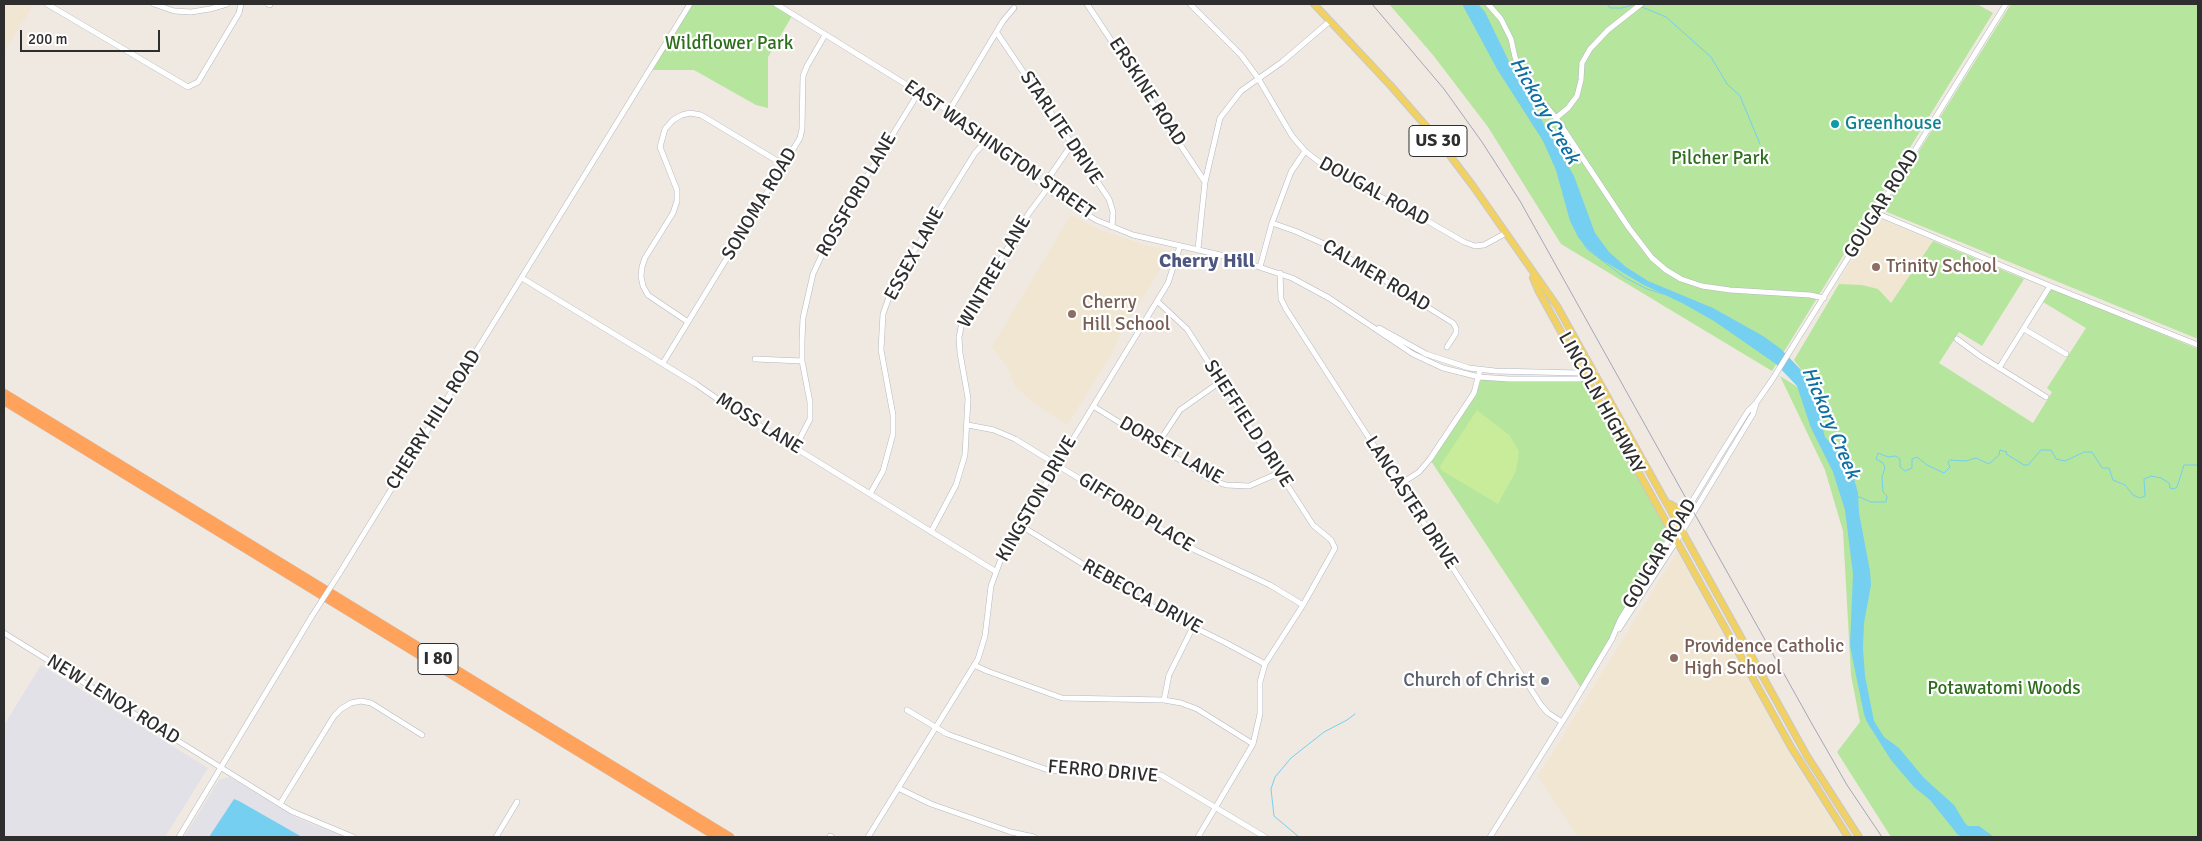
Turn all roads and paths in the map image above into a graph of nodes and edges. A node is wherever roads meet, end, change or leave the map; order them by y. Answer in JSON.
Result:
{"nodes":[{"id":1,"x":47,"y":4,"type":"edge"},
{"id":2,"x":155,"y":4,"type":"edge"},
{"id":3,"x":227,"y":4,"type":"edge"},
{"id":4,"x":241,"y":4,"type":"edge"},
{"id":5,"x":690,"y":4,"type":"edge"},
{"id":6,"x":777,"y":4,"type":"edge"},
{"id":7,"x":1087,"y":4,"type":"edge"},
{"id":8,"x":1190,"y":4,"type":"edge"},
{"id":9,"x":1314,"y":4,"type":"edge"},
{"id":10,"x":1488,"y":4,"type":"edge"},
{"id":11,"x":1641,"y":4,"type":"edge"},
{"id":12,"x":2006,"y":4,"type":"edge"},
{"id":13,"x":1014,"y":8,"type":"dead end"},
{"id":14,"x":1330,"y":21,"type":"junction"},
{"id":15,"x":997,"y":33,"type":"junction"},
{"id":16,"x":825,"y":35,"type":"junction"},
{"id":17,"x":1258,"y":78,"type":"junction"},
{"id":18,"x":919,"y":92,"type":"junction"},
{"id":19,"x":949,"y":110,"type":"junction"},
{"id":20,"x":1556,"y":118,"type":"junction"},
{"id":21,"x":986,"y":141,"type":"junction"},
{"id":22,"x":1072,"y":144,"type":"junction"},
{"id":23,"x":1305,"y":151,"type":"junction"},
{"id":24,"x":784,"y":165,"type":"junction"},
{"id":25,"x":1205,"y":182,"type":"junction"},
{"id":26,"x":1045,"y":187,"type":"junction"},
{"id":27,"x":1876,"y":213,"type":"junction"},
{"id":28,"x":1272,"y":223,"type":"junction"},
{"id":29,"x":1112,"y":227,"type":"junction"},
{"id":30,"x":1506,"y":233,"type":"junction"},
{"id":31,"x":1180,"y":246,"type":"junction"},
{"id":32,"x":1198,"y":249,"type":"junction"},
{"id":33,"x":1260,"y":267,"type":"junction"},
{"id":34,"x":1531,"y":272,"type":"junction"},
{"id":35,"x":1280,"y":273,"type":"junction"},
{"id":36,"x":522,"y":278,"type":"junction"},
{"id":37,"x":2050,"y":286,"type":"junction"},
{"id":38,"x":1824,"y":298,"type":"junction"},
{"id":39,"x":1157,"y":301,"type":"junction"},
{"id":40,"x":688,"y":322,"type":"junction"},
{"id":41,"x":1372,"y":324,"type":"junction"},
{"id":42,"x":2024,"y":329,"type":"junction"},
{"id":43,"x":1957,"y":339,"type":"dead end"},
{"id":44,"x":2198,"y":345,"type":"edge"},
{"id":45,"x":1447,"y":347,"type":"dead end"},
{"id":46,"x":2066,"y":354,"type":"dead end"},
{"id":47,"x":755,"y":359,"type":"dead end"},
{"id":48,"x":802,"y":361,"type":"junction"},
{"id":49,"x":663,"y":363,"type":"junction"},
{"id":50,"x":1999,"y":368,"type":"junction"},
{"id":51,"x":1480,"y":370,"type":"junction"},
{"id":52,"x":1595,"y":372,"type":"junction"},
{"id":53,"x":1586,"y":376,"type":"junction"},
{"id":54,"x":1479,"y":377,"type":"junction"},
{"id":55,"x":1220,"y":382,"type":"junction"},
{"id":56,"x":4,"y":393,"type":"edge"},
{"id":57,"x":2046,"y":397,"type":"dead end"},
{"id":58,"x":4,"y":401,"type":"edge"},
{"id":59,"x":1756,"y":403,"type":"junction"},
{"id":60,"x":1093,"y":406,"type":"junction"},
{"id":61,"x":968,"y":425,"type":"junction"},
{"id":62,"x":1157,"y":445,"type":"junction"},
{"id":63,"x":795,"y":448,"type":"junction"},
{"id":64,"x":1056,"y":464,"type":"junction"},
{"id":65,"x":1279,"y":473,"type":"junction"},
{"id":66,"x":1399,"y":485,"type":"junction"},
{"id":67,"x":870,"y":494,"type":"junction"},
{"id":68,"x":1666,"y":500,"type":"junction"},
{"id":69,"x":1689,"y":509,"type":"junction"},
{"id":70,"x":1020,"y":526,"type":"junction"},
{"id":71,"x":1681,"y":527,"type":"junction"},
{"id":72,"x":931,"y":532,"type":"junction"},
{"id":73,"x":1673,"y":533,"type":"junction"},
{"id":74,"x":1677,"y":540,"type":"junction"},
{"id":75,"x":995,"y":571,"type":"junction"},
{"id":76,"x":1302,"y":605,"type":"junction"},
{"id":77,"x":1193,"y":627,"type":"junction"},
{"id":78,"x":1616,"y":632,"type":"junction"},
{"id":79,"x":4,"y":633,"type":"edge"},
{"id":80,"x":1265,"y":664,"type":"junction"},
{"id":81,"x":974,"y":665,"type":"junction"},
{"id":82,"x":1164,"y":700,"type":"junction"},
{"id":83,"x":907,"y":710,"type":"dead end"},
{"id":84,"x":1562,"y":722,"type":"junction"},
{"id":85,"x":935,"y":728,"type":"junction"},
{"id":86,"x":422,"y":735,"type":"dead end"},
{"id":87,"x":1253,"y":744,"type":"junction"},
{"id":88,"x":222,"y":768,"type":"junction"},
{"id":89,"x":898,"y":788,"type":"junction"},
{"id":90,"x":517,"y":802,"type":"dead end"},
{"id":91,"x":280,"y":804,"type":"junction"},
{"id":92,"x":1217,"y":807,"type":"junction"},
{"id":93,"x":1019,"y":836,"type":"edge"},
{"id":94,"x":179,"y":837,"type":"edge"},
{"id":95,"x":353,"y":837,"type":"edge"},
{"id":96,"x":496,"y":837,"type":"edge"},
{"id":97,"x":717,"y":837,"type":"edge"},
{"id":98,"x":730,"y":837,"type":"edge"},
{"id":99,"x":868,"y":837,"type":"edge"},
{"id":100,"x":1034,"y":837,"type":"edge"},
{"id":101,"x":1198,"y":837,"type":"edge"},
{"id":102,"x":1265,"y":837,"type":"edge"},
{"id":103,"x":1490,"y":837,"type":"edge"},
{"id":104,"x":1848,"y":837,"type":"edge"},
{"id":105,"x":1859,"y":837,"type":"edge"}],
"edges":[{"from":1,"to":4,"type":"street"},
{"from":2,"to":3,"type":"street"},
{"from":5,"to":36,"type":"street","name":"CHERRY HILL ROAD"},
{"from":6,"to":16,"type":"street","name":"EAST WASHINGTON STREET"},
{"from":7,"to":25,"type":"street","name":"ERSKINE ROAD"},
{"from":8,"to":17,"type":"street","name":"DOUGAL ROAD"},
{"from":9,"to":14,"type":"main road","name":"LINCOLN HIGHWAY","number":"US 30"},
{"from":10,"to":20,"type":"street"},
{"from":11,"to":20,"type":"street"},
{"from":12,"to":27,"type":"street","name":"GOUGAR ROAD"},
{"from":13,"to":15,"type":"street"},
{"from":14,"to":17,"type":"street"},
{"from":14,"to":30,"type":"main road","name":"LINCOLN HIGHWAY","number":"US 30"},
{"from":15,"to":19,"type":"street"},
{"from":15,"to":22,"type":"street","name":"STARLITE DRIVE"},
{"from":16,"to":18,"type":"street","name":"EAST WASHINGTON STREET"},
{"from":16,"to":24,"type":"street","name":"SONOMA ROAD"},
{"from":17,"to":23,"type":"street","name":"DOUGAL ROAD"},
{"from":17,"to":25,"type":"street"},
{"from":18,"to":19,"type":"street","name":"EAST WASHINGTON STREET"},
{"from":18,"to":48,"type":"street","name":"ROSSFORD LANE"},
{"from":19,"to":21,"type":"street","name":"EAST WASHINGTON STREET"},
{"from":20,"to":38,"type":"street"},
{"from":21,"to":26,"type":"street","name":"EAST WASHINGTON STREET"},
{"from":21,"to":67,"type":"street","name":"ESSEX LANE"},
{"from":22,"to":26,"type":"street","name":"WINTREE LANE"},
{"from":22,"to":29,"type":"street","name":"STARLITE DRIVE"},
{"from":23,"to":28,"type":"street"},
{"from":23,"to":30,"type":"street","name":"DOUGAL ROAD"},
{"from":24,"to":40,"type":"street","name":"SONOMA ROAD"},
{"from":24,"to":40,"type":"street"},
{"from":25,"to":32,"type":"street"},
{"from":26,"to":29,"type":"street","name":"EAST WASHINGTON STREET"},
{"from":26,"to":61,"type":"street","name":"WINTREE LANE"},
{"from":27,"to":37,"type":"street"},
{"from":27,"to":38,"type":"street","name":"GOUGAR ROAD"},
{"from":28,"to":33,"type":"street"},
{"from":28,"to":45,"type":"street","name":"CALMER ROAD"},
{"from":29,"to":31,"type":"street","name":"EAST WASHINGTON STREET"},
{"from":30,"to":34,"type":"main road","name":"LINCOLN HIGHWAY","number":"US 30"},
{"from":31,"to":32,"type":"street","name":"EAST WASHINGTON STREET"},
{"from":31,"to":39,"type":"street","name":"KINGSTON DRIVE"},
{"from":32,"to":33,"type":"street","name":"EAST WASHINGTON STREET"},
{"from":33,"to":35,"type":"street","name":"EAST WASHINGTON STREET"},
{"from":34,"to":52,"type":"main road","name":"LINCOLN HIGHWAY","number":"US 30"},
{"from":34,"to":53,"type":"main road","name":"LINCOLN HIGHWAY","number":"US 30"},
{"from":35,"to":41,"type":"street","name":"EAST WASHINGTON STREET"},
{"from":35,"to":66,"type":"street","name":"LANCASTER DRIVE"},
{"from":36,"to":49,"type":"street","name":"MOSS LANE"},
{"from":36,"to":88,"type":"street","name":"CHERRY HILL ROAD","bridge":true},
{"from":37,"to":42,"type":"street"},
{"from":37,"to":44,"type":"street"},
{"from":38,"to":59,"type":"street","name":"GOUGAR ROAD"},
{"from":39,"to":55,"type":"street","name":"SHEFFIELD DRIVE"},
{"from":39,"to":60,"type":"street","name":"KINGSTON DRIVE"},
{"from":40,"to":49,"type":"street","name":"SONOMA ROAD"},
{"from":41,"to":51,"type":"street","name":"EAST WASHINGTON STREET"},
{"from":41,"to":54,"type":"street","name":"EAST WASHINGTON STREET"},
{"from":42,"to":46,"type":"street"},
{"from":42,"to":50,"type":"street"},
{"from":43,"to":50,"type":"street"},
{"from":47,"to":48,"type":"street"},
{"from":48,"to":63,"type":"street","name":"ROSSFORD LANE"},
{"from":49,"to":63,"type":"street","name":"MOSS LANE"},
{"from":50,"to":57,"type":"street"},
{"from":51,"to":53,"type":"street","name":"EAST WASHINGTON STREET"},
{"from":51,"to":54,"type":"street"},
{"from":52,"to":53,"type":"street","name":"EAST WASHINGTON STREET"},
{"from":52,"to":68,"type":"main road","name":"LINCOLN HIGHWAY","number":"US 30"},
{"from":53,"to":54,"type":"street","name":"EAST WASHINGTON STREET"},
{"from":53,"to":73,"type":"main road","name":"LINCOLN HIGHWAY","number":"US 30"},
{"from":54,"to":66,"type":"street"},
{"from":55,"to":62,"type":"street"},
{"from":55,"to":65,"type":"street","name":"SHEFFIELD DRIVE"},
{"from":56,"to":98,"type":"highway","number":"I 80"},
{"from":58,"to":97,"type":"highway","number":"I 80"},
{"from":59,"to":69,"type":"street","name":"GOUGAR ROAD"},
{"from":59,"to":71,"type":"street","name":"GOUGAR ROAD"},
{"from":60,"to":62,"type":"street","name":"DORSET LANE"},
{"from":60,"to":64,"type":"street","name":"KINGSTON DRIVE"},
{"from":61,"to":64,"type":"street","name":"GIFFORD PLACE"},
{"from":61,"to":72,"type":"street","name":"WINTREE LANE"},
{"from":62,"to":65,"type":"street","name":"DORSET LANE"},
{"from":63,"to":67,"type":"street","name":"MOSS LANE"},
{"from":64,"to":70,"type":"street","name":"KINGSTON DRIVE"},
{"from":64,"to":76,"type":"street","name":"GIFFORD PLACE"},
{"from":65,"to":76,"type":"street","name":"SHEFFIELD DRIVE"},
{"from":66,"to":84,"type":"street","name":"LANCASTER DRIVE"},
{"from":67,"to":72,"type":"street","name":"MOSS LANE"},
{"from":68,"to":69,"type":"main road"},
{"from":68,"to":71,"type":"main road","name":"LINCOLN HIGHWAY","number":"US 30"},
{"from":69,"to":71,"type":"street","name":"GOUGAR ROAD"},
{"from":70,"to":75,"type":"street","name":"KINGSTON DRIVE"},
{"from":70,"to":77,"type":"street","name":"REBECCA DRIVE"},
{"from":71,"to":73,"type":"street","name":"GOUGAR ROAD"},
{"from":71,"to":74,"type":"street","name":"GOUGAR ROAD"},
{"from":71,"to":105,"type":"main road","number":"US 30"},
{"from":72,"to":75,"type":"street","name":"MOSS LANE"},
{"from":73,"to":74,"type":"main road","number":"US 30"},
{"from":73,"to":78,"type":"street","name":"GOUGAR ROAD"},
{"from":74,"to":78,"type":"street","name":"GOUGAR ROAD"},
{"from":74,"to":104,"type":"main road","number":"US 30"},
{"from":75,"to":81,"type":"street","name":"KINGSTON DRIVE"},
{"from":76,"to":80,"type":"street"},
{"from":77,"to":80,"type":"street","name":"REBECCA DRIVE"},
{"from":77,"to":82,"type":"street"},
{"from":78,"to":84,"type":"street","name":"GOUGAR ROAD"},
{"from":79,"to":88,"type":"street","name":"NEW LENOX ROAD"},
{"from":80,"to":87,"type":"street"},
{"from":81,"to":82,"type":"street"},
{"from":81,"to":85,"type":"street","name":"KINGSTON DRIVE"},
{"from":82,"to":87,"type":"street"},
{"from":83,"to":85,"type":"street","name":"FERRO DRIVE"},
{"from":84,"to":103,"type":"street","name":"GOUGAR ROAD"},
{"from":85,"to":89,"type":"street","name":"KINGSTON DRIVE"},
{"from":85,"to":92,"type":"street","name":"FERRO DRIVE"},
{"from":86,"to":91,"type":"street"},
{"from":87,"to":92,"type":"street"},
{"from":88,"to":91,"type":"street","name":"NEW LENOX ROAD"},
{"from":88,"to":94,"type":"street","name":"CHERRY HILL ROAD"},
{"from":89,"to":93,"type":"street"},
{"from":89,"to":99,"type":"street","name":"KINGSTON DRIVE"},
{"from":90,"to":96,"type":"street"},
{"from":91,"to":95,"type":"street","name":"NEW LENOX ROAD"},
{"from":92,"to":101,"type":"street"},
{"from":92,"to":102,"type":"street","name":"FERRO DRIVE"},
{"from":93,"to":100,"type":"street"}]}
